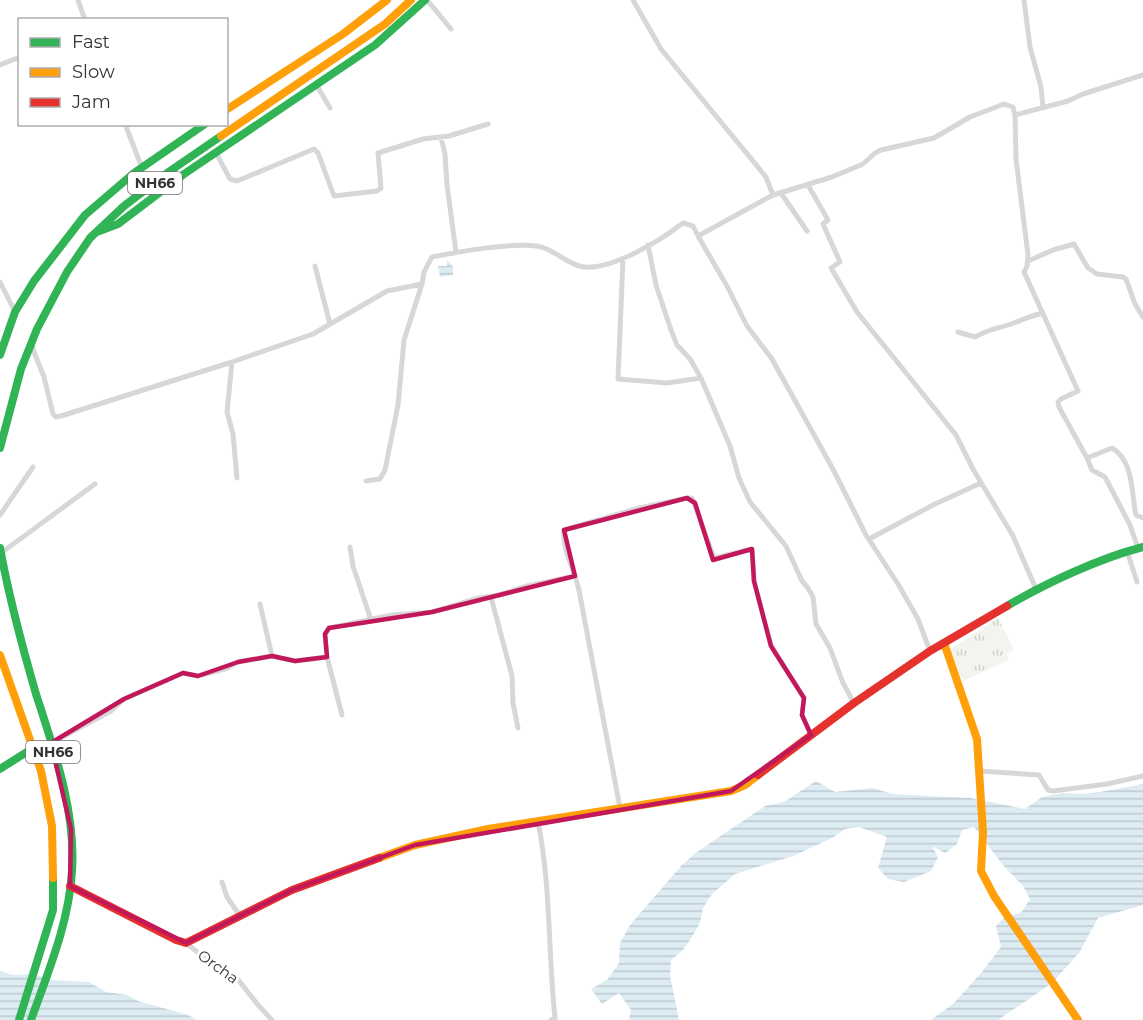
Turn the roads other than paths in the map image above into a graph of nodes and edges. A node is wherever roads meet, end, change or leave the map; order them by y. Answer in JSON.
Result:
{"nodes":[{"id":1,"x":78,"y":0,"type":"edge"},
{"id":2,"x":387,"y":0,"type":"edge"},
{"id":3,"x":411,"y":0,"type":"edge"},
{"id":4,"x":426,"y":0,"type":"edge"},
{"id":5,"x":633,"y":0,"type":"edge"},
{"id":6,"x":1024,"y":0,"type":"edge"},
{"id":7,"x":84,"y":18,"type":"edge"},
{"id":8,"x":451,"y":29,"type":"dead end"},
{"id":9,"x":18,"y":58,"type":"edge"},
{"id":10,"x":0,"y":65,"type":"edge"},
{"id":11,"x":1143,"y":75,"type":"edge"},
{"id":12,"x":316,"y":84,"type":"junction"},
{"id":13,"x":330,"y":108,"type":"dead end"},
{"id":14,"x":1043,"y":108,"type":"junction"},
{"id":15,"x":228,"y":109,"type":"edge"},
{"id":16,"x":1015,"y":115,"type":"junction"},
{"id":17,"x":488,"y":124,"type":"dead end"},
{"id":18,"x":125,"y":126,"type":"edge"},
{"id":19,"x":203,"y":126,"type":"edge"},
{"id":20,"x":441,"y":138,"type":"junction"},
{"id":21,"x":216,"y":153,"type":"junction"},
{"id":22,"x":142,"y":168,"type":"junction"},
{"id":23,"x":808,"y":185,"type":"junction"},
{"id":24,"x":781,"y":194,"type":"junction"},
{"id":25,"x":773,"y":195,"type":"junction"},
{"id":26,"x":807,"y":231,"type":"dead end"},
{"id":27,"x":94,"y":234,"type":"junction"},
{"id":28,"x":698,"y":236,"type":"junction"},
{"id":29,"x":648,"y":245,"type":"junction"},
{"id":30,"x":456,"y":252,"type":"junction"},
{"id":31,"x":623,"y":259,"type":"junction"},
{"id":32,"x":1028,"y":261,"type":"junction"},
{"id":33,"x":315,"y":266,"type":"dead end"},
{"id":34,"x":0,"y":283,"type":"edge"},
{"id":35,"x":422,"y":284,"type":"junction"},
{"id":36,"x":15,"y":312,"type":"junction"},
{"id":37,"x":1043,"y":313,"type":"junction"},
{"id":38,"x":1143,"y":317,"type":"edge"},
{"id":39,"x":330,"y":324,"type":"junction"},
{"id":40,"x":958,"y":332,"type":"dead end"},
{"id":41,"x":32,"y":341,"type":"junction"},
{"id":42,"x":0,"y":355,"type":"edge"},
{"id":43,"x":232,"y":362,"type":"junction"},
{"id":44,"x":701,"y":378,"type":"junction"},
{"id":45,"x":0,"y":448,"type":"edge"},
{"id":46,"x":1087,"y":458,"type":"junction"},
{"id":47,"x":33,"y":467,"type":"dead end"},
{"id":48,"x":237,"y":478,"type":"dead end"},
{"id":49,"x":366,"y":481,"type":"dead end"},
{"id":50,"x":981,"y":483,"type":"junction"},
{"id":51,"x":95,"y":484,"type":"dead end"},
{"id":52,"x":0,"y":515,"type":"edge"},
{"id":53,"x":1143,"y":518,"type":"edge"},
{"id":54,"x":869,"y":539,"type":"junction"},
{"id":55,"x":1140,"y":547,"type":"edge"},
{"id":56,"x":350,"y":548,"type":"dead end"},
{"id":57,"x":0,"y":550,"type":"edge"},
{"id":58,"x":1127,"y":551,"type":"junction"},
{"id":59,"x":575,"y":576,"type":"junction"},
{"id":60,"x":1137,"y":582,"type":"dead end"},
{"id":61,"x":1036,"y":589,"type":"junction"},
{"id":62,"x":491,"y":597,"type":"junction"},
{"id":63,"x":260,"y":604,"type":"dead end"},
{"id":64,"x":371,"y":620,"type":"junction"},
{"id":65,"x":944,"y":643,"type":"junction"},
{"id":66,"x":930,"y":651,"type":"junction"},
{"id":67,"x":0,"y":655,"type":"edge"},
{"id":68,"x":272,"y":656,"type":"junction"},
{"id":69,"x":327,"y":657,"type":"junction"},
{"id":70,"x":854,"y":703,"type":"junction"},
{"id":71,"x":342,"y":715,"type":"dead end"},
{"id":72,"x":518,"y":728,"type":"dead end"},
{"id":73,"x":811,"y":735,"type":"junction"},
{"id":74,"x":51,"y":743,"type":"junction"},
{"id":75,"x":33,"y":748,"type":"junction"},
{"id":76,"x":0,"y":769,"type":"edge"},
{"id":77,"x":979,"y":771,"type":"junction"},
{"id":78,"x":1143,"y":776,"type":"edge"},
{"id":79,"x":620,"y":808,"type":"junction"},
{"id":80,"x":538,"y":822,"type":"junction"},
{"id":81,"x":222,"y":882,"type":"dead end"},
{"id":82,"x":70,"y":885,"type":"junction"},
{"id":83,"x":240,"y":916,"type":"junction"},
{"id":84,"x":186,"y":943,"type":"junction"},
{"id":85,"x":19,"y":1020,"type":"edge"},
{"id":86,"x":31,"y":1020,"type":"edge"},
{"id":87,"x":272,"y":1020,"type":"edge"},
{"id":88,"x":551,"y":1020,"type":"edge"},
{"id":89,"x":1078,"y":1020,"type":"edge"}],
"edges":[{"from":1,"to":7,"type":"street"},
{"from":2,"to":15,"type":"main road"},
{"from":3,"to":27,"type":"main road","number":"NH66"},
{"from":4,"to":8,"type":"street"},
{"from":4,"to":12,"type":"main road"},
{"from":5,"to":25,"type":"street"},
{"from":6,"to":14,"type":"street"},
{"from":9,"to":10,"type":"street"},
{"from":11,"to":14,"type":"street"},
{"from":12,"to":13,"type":"street"},
{"from":12,"to":21,"type":"main road"},
{"from":14,"to":16,"type":"street"},
{"from":16,"to":23,"type":"street"},
{"from":16,"to":32,"type":"street"},
{"from":17,"to":20,"type":"street"},
{"from":18,"to":22,"type":"street"},
{"from":19,"to":22,"type":"main road","number":"NH66"},
{"from":20,"to":21,"type":"street"},
{"from":20,"to":30,"type":"street"},
{"from":21,"to":27,"type":"main road"},
{"from":22,"to":36,"type":"main road","number":"NH66"},
{"from":23,"to":24,"type":"street"},
{"from":23,"to":50,"type":"street"},
{"from":24,"to":25,"type":"street"},
{"from":24,"to":26,"type":"street"},
{"from":25,"to":28,"type":"street"},
{"from":27,"to":41,"type":"main road","number":"NH66"},
{"from":28,"to":29,"type":"street"},
{"from":28,"to":54,"type":"street"},
{"from":29,"to":31,"type":"street"},
{"from":29,"to":44,"type":"street"},
{"from":30,"to":31,"type":"street"},
{"from":30,"to":35,"type":"street"},
{"from":31,"to":44,"type":"street"},
{"from":32,"to":37,"type":"street"},
{"from":32,"to":38,"type":"street"},
{"from":33,"to":39,"type":"street"},
{"from":34,"to":36,"type":"street"},
{"from":35,"to":39,"type":"street"},
{"from":35,"to":49,"type":"street"},
{"from":36,"to":42,"type":"main road","number":"NH66"},
{"from":37,"to":40,"type":"street"},
{"from":37,"to":46,"type":"street"},
{"from":39,"to":43,"type":"street"},
{"from":41,"to":43,"type":"street"},
{"from":41,"to":45,"type":"main road","number":"NH66"},
{"from":43,"to":48,"type":"street"},
{"from":44,"to":70,"type":"street"},
{"from":46,"to":53,"type":"street"},
{"from":46,"to":55,"type":"street"},
{"from":47,"to":52,"type":"street"},
{"from":50,"to":54,"type":"street"},
{"from":50,"to":61,"type":"street"},
{"from":51,"to":57,"type":"street"},
{"from":54,"to":66,"type":"street"},
{"from":55,"to":58,"type":"main road"},
{"from":56,"to":64,"type":"street"},
{"from":57,"to":74,"type":"main road","number":"NH66"},
{"from":58,"to":60,"type":"street"},
{"from":58,"to":61,"type":"main road"},
{"from":59,"to":62,"type":"street"},
{"from":59,"to":73,"type":"street"},
{"from":59,"to":79,"type":"street"},
{"from":61,"to":65,"type":"main road"},
{"from":62,"to":64,"type":"street"},
{"from":62,"to":72,"type":"street"},
{"from":63,"to":68,"type":"street"},
{"from":64,"to":69,"type":"street"},
{"from":65,"to":66,"type":"main road"},
{"from":65,"to":77,"type":"main road"},
{"from":66,"to":70,"type":"main road"},
{"from":67,"to":75,"type":"main road","number":"NH66"},
{"from":68,"to":69,"type":"street"},
{"from":68,"to":74,"type":"street"},
{"from":69,"to":71,"type":"street"},
{"from":70,"to":73,"type":"main road"},
{"from":73,"to":79,"type":"main road"},
{"from":74,"to":82,"type":"main road","number":"NH66"},
{"from":75,"to":76,"type":"main road"},
{"from":75,"to":85,"type":"main road","number":"NH66"},
{"from":77,"to":78,"type":"street"},
{"from":77,"to":89,"type":"main road"},
{"from":79,"to":80,"type":"main road"},
{"from":80,"to":83,"type":"main road"},
{"from":80,"to":88,"type":"street"},
{"from":81,"to":83,"type":"street"},
{"from":82,"to":84,"type":"main road"},
{"from":82,"to":86,"type":"main road","number":"NH66"},
{"from":83,"to":84,"type":"main road"},
{"from":84,"to":87,"type":"street","name":"Orcha"}]}
